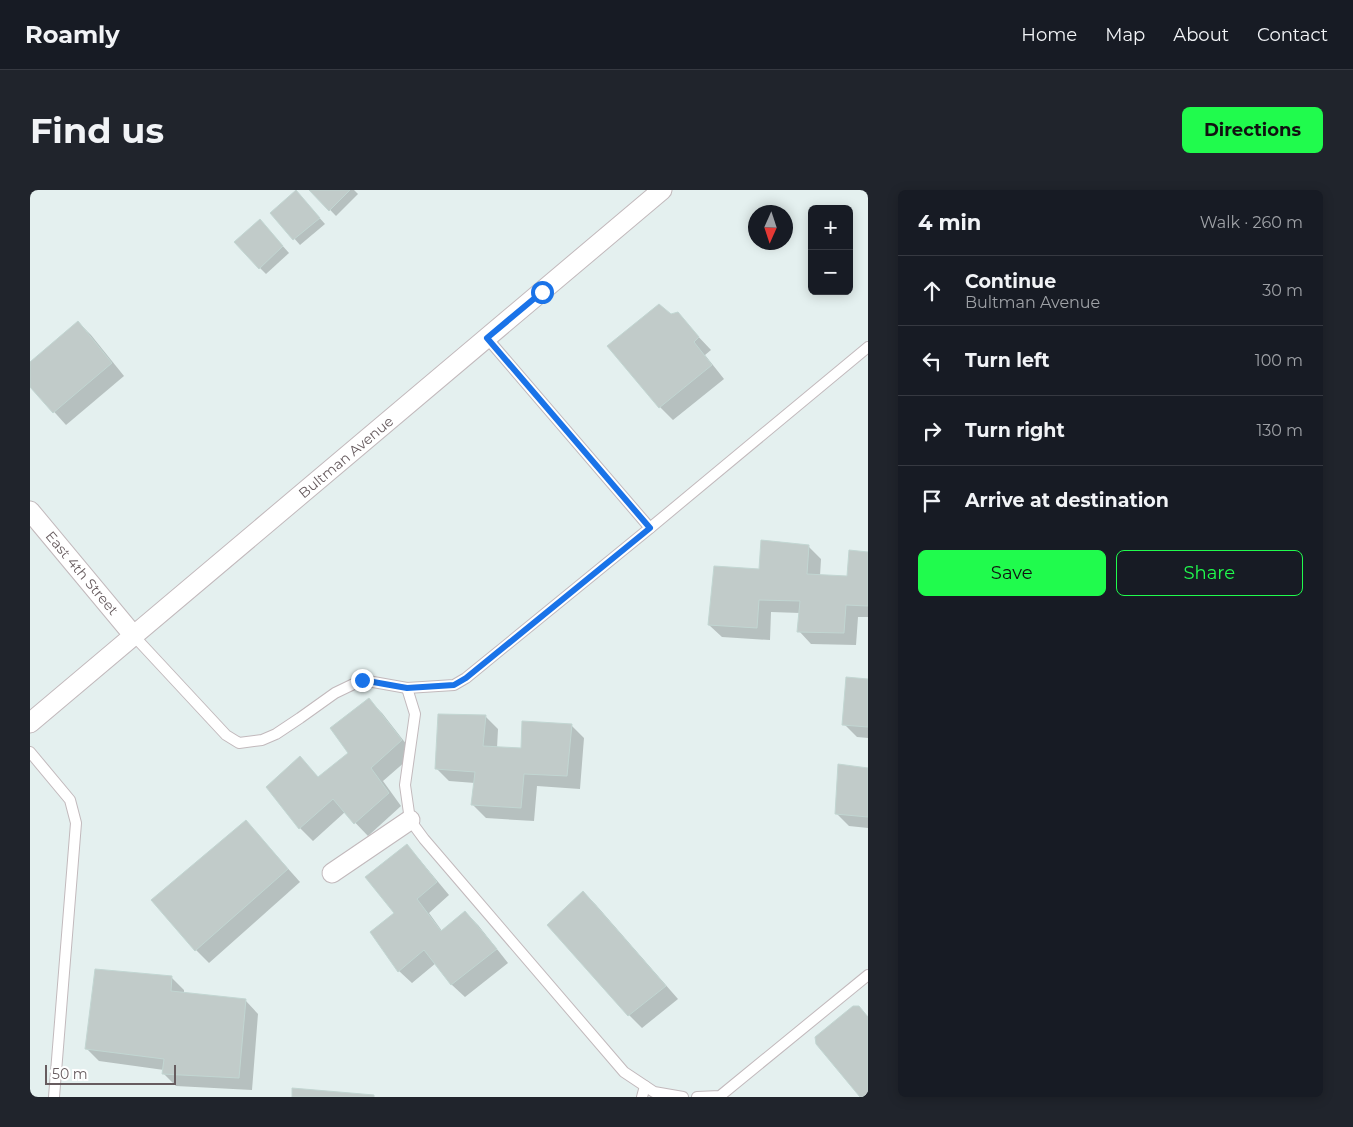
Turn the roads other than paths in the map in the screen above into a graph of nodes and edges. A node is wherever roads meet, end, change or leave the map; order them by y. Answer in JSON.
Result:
{"nodes":[{"id":1,"x":662,"y":190,"type":"edge"},
{"id":2,"x":487,"y":338,"type":"junction"},
{"id":3,"x":868,"y":347,"type":"edge"},
{"id":4,"x":30,"y":511,"type":"edge"},
{"id":5,"x":650,"y":528,"type":"junction"},
{"id":6,"x":134,"y":636,"type":"junction"},
{"id":7,"x":407,"y":688,"type":"junction"},
{"id":8,"x":30,"y":723,"type":"edge"},
{"id":9,"x":30,"y":752,"type":"edge"},
{"id":10,"x":410,"y":820,"type":"junction"},
{"id":11,"x":332,"y":873,"type":"dead end"},
{"id":12,"x":868,"y":975,"type":"edge"},
{"id":13,"x":645,"y":1086,"type":"junction"},
{"id":14,"x":54,"y":1097,"type":"edge"},
{"id":15,"x":642,"y":1097,"type":"edge"},
{"id":16,"x":683,"y":1097,"type":"edge"},
{"id":17,"x":697,"y":1097,"type":"edge"}],
"edges":[{"from":1,"to":2,"type":"street","name":"Bultman Avenue"},
{"from":2,"to":5,"type":"lane"},
{"from":2,"to":6,"type":"street","name":"Bultman Avenue"},
{"from":3,"to":5,"type":"lane"},
{"from":4,"to":6,"type":"street","name":"East 4th Street"},
{"from":5,"to":7,"type":"lane"},
{"from":6,"to":7,"type":"lane"},
{"from":6,"to":8,"type":"street","name":"Bultman Avenue"},
{"from":7,"to":10,"type":"lane"},
{"from":9,"to":14,"type":"lane"},
{"from":10,"to":11,"type":"street"},
{"from":10,"to":13,"type":"lane"},
{"from":12,"to":17,"type":"lane"},
{"from":13,"to":15,"type":"lane"},
{"from":13,"to":16,"type":"lane"}]}
